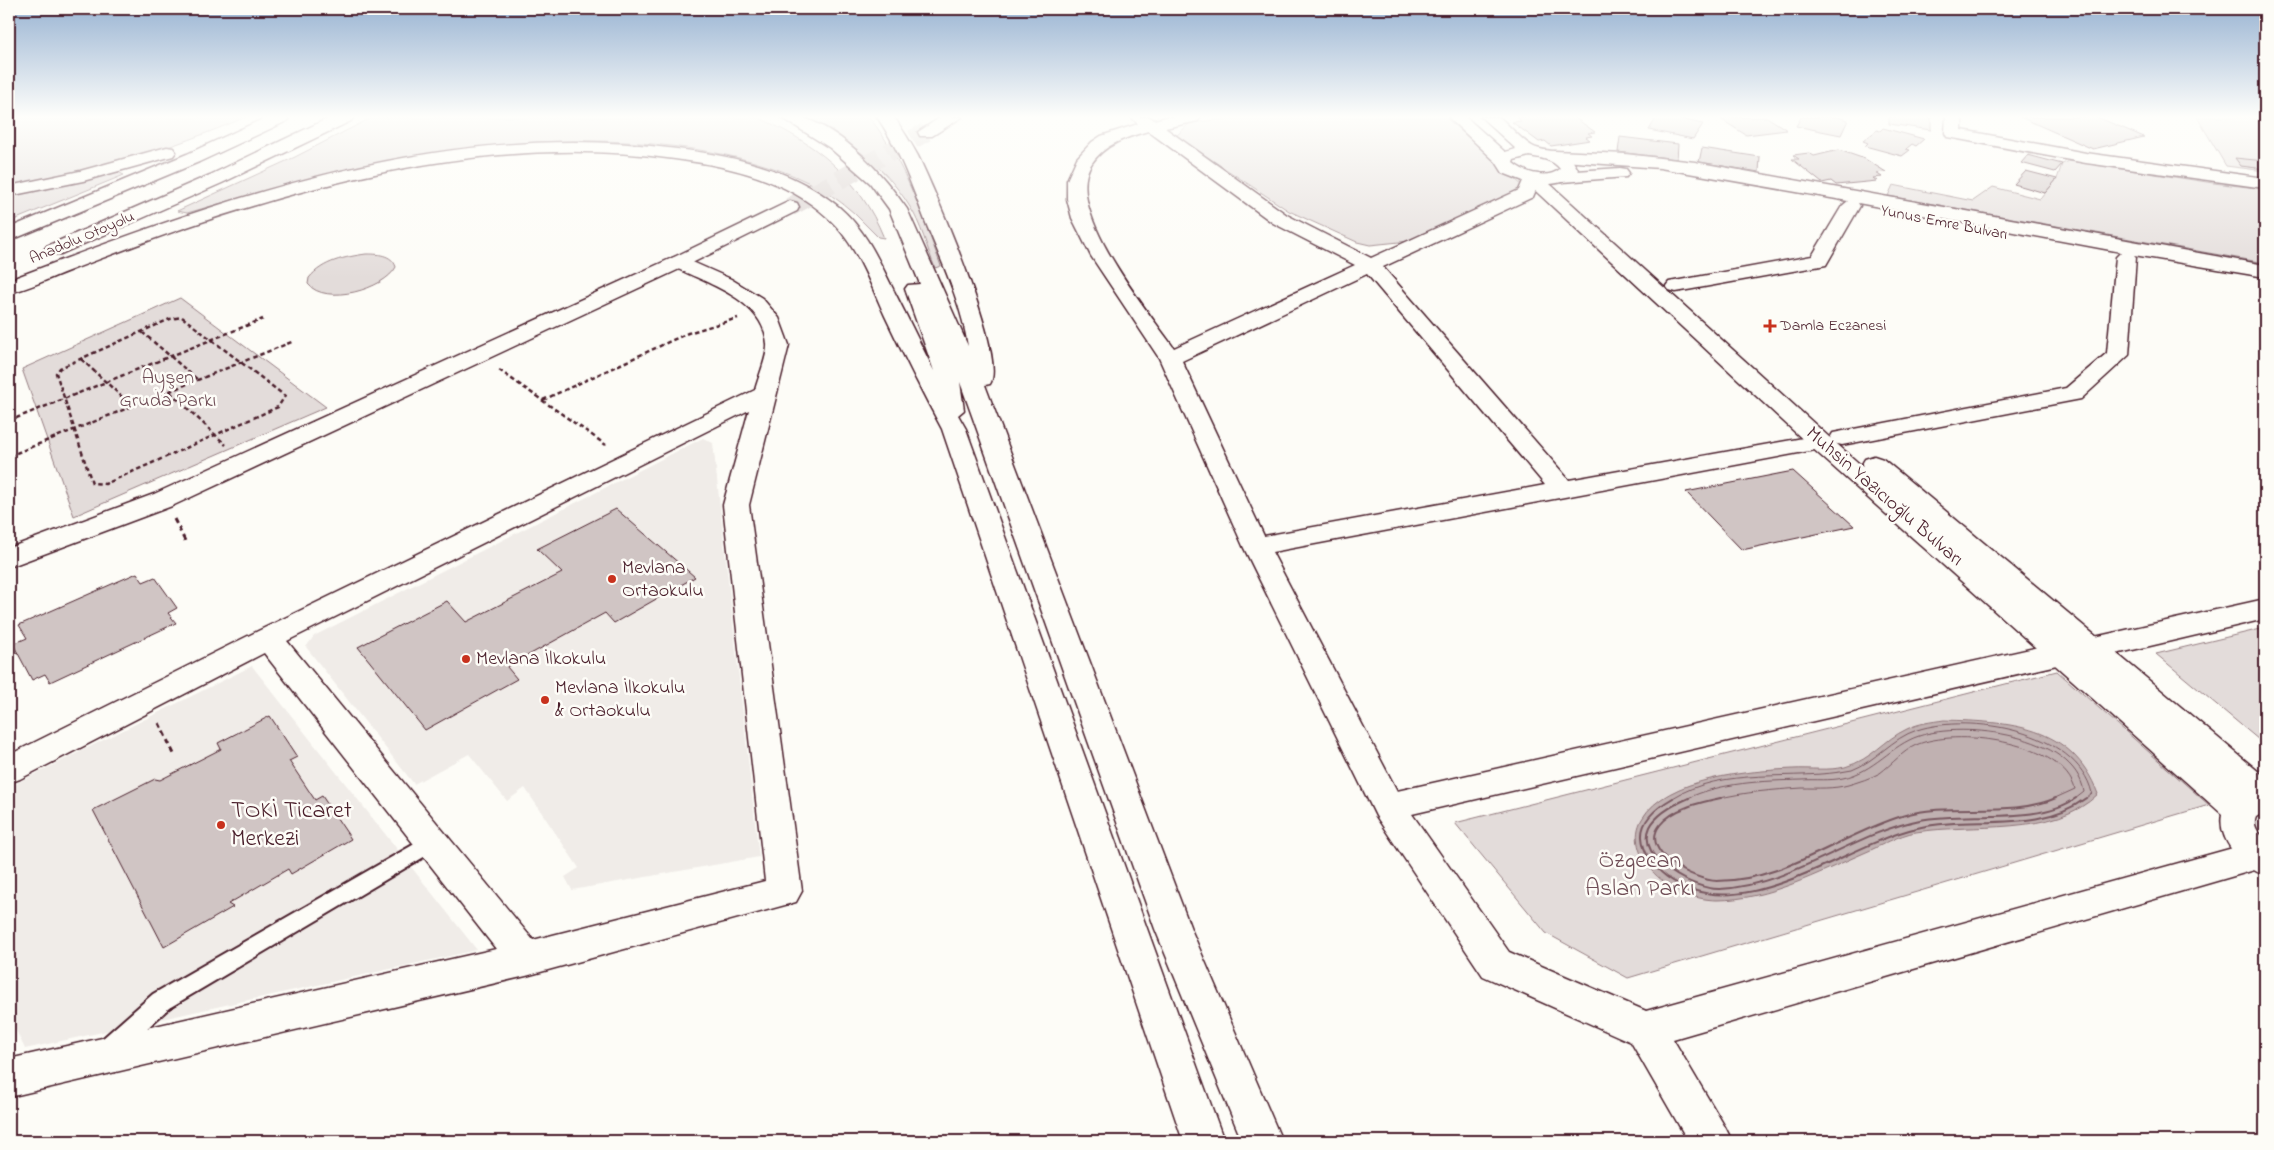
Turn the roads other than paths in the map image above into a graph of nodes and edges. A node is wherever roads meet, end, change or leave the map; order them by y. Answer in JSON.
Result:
{"nodes":[{"id":1,"x":1558,"y":170,"type":"edge"},
{"id":2,"x":103,"y":171,"type":"edge"},
{"id":3,"x":163,"y":171,"type":"edge"},
{"id":4,"x":233,"y":171,"type":"edge"},
{"id":5,"x":369,"y":171,"type":"edge"},
{"id":6,"x":753,"y":171,"type":"edge"},
{"id":7,"x":849,"y":171,"type":"edge"},
{"id":8,"x":868,"y":171,"type":"edge"},
{"id":9,"x":915,"y":171,"type":"edge"},
{"id":10,"x":1079,"y":171,"type":"edge"},
{"id":11,"x":1213,"y":171,"type":"edge"},
{"id":12,"x":1511,"y":171,"type":"edge"},
{"id":13,"x":1556,"y":171,"type":"edge"},
{"id":14,"x":1590,"y":171,"type":"edge"},
{"id":15,"x":1705,"y":171,"type":"edge"},
{"id":16,"x":2177,"y":171,"type":"edge"},
{"id":17,"x":1532,"y":178,"type":"junction"},
{"id":18,"x":2265,"y":183,"type":"edge"},
{"id":19,"x":9,"y":191,"type":"edge"},
{"id":20,"x":1851,"y":206,"type":"junction"},
{"id":21,"x":790,"y":207,"type":"tunnel mouth"},
{"id":22,"x":9,"y":235,"type":"edge"},
{"id":23,"x":2126,"y":257,"type":"junction"},
{"id":24,"x":679,"y":262,"type":"junction"},
{"id":25,"x":1370,"y":265,"type":"junction"},
{"id":26,"x":9,"y":270,"type":"edge"},
{"id":27,"x":2265,"y":271,"type":"edge"},
{"id":28,"x":2265,"y":282,"type":"edge"},
{"id":29,"x":1676,"y":286,"type":"junction"},
{"id":30,"x":9,"y":287,"type":"edge"},
{"id":31,"x":1170,"y":358,"type":"junction"},
{"id":32,"x":764,"y":394,"type":"junction"},
{"id":33,"x":982,"y":405,"type":"junction"},
{"id":34,"x":954,"y":429,"type":"junction"},
{"id":35,"x":1831,"y":440,"type":"junction"},
{"id":36,"x":1562,"y":489,"type":"junction"},
{"id":37,"x":1256,"y":546,"type":"junction"},
{"id":38,"x":9,"y":558,"type":"edge"},
{"id":39,"x":2265,"y":609,"type":"edge"},
{"id":40,"x":268,"y":638,"type":"junction"},
{"id":41,"x":2075,"y":651,"type":"junction"},
{"id":42,"x":9,"y":770,"type":"edge"},
{"id":43,"x":2257,"y":803,"type":"edge"},
{"id":44,"x":1388,"y":806,"type":"junction"},
{"id":45,"x":432,"y":842,"type":"junction"},
{"id":46,"x":2261,"y":858,"type":"edge"},
{"id":47,"x":526,"y":959,"type":"junction"},
{"id":48,"x":1645,"y":1029,"type":"junction"},
{"id":49,"x":96,"y":1060,"type":"junction"},
{"id":50,"x":9,"y":1078,"type":"edge"},
{"id":51,"x":1203,"y":1141,"type":"edge"},
{"id":52,"x":1262,"y":1141,"type":"edge"},
{"id":53,"x":1712,"y":1141,"type":"edge"}],
"edges":[{"from":1,"to":29,"type":"main road"},
{"from":2,"to":19,"type":"main road"},
{"from":3,"to":22,"type":"main road","name":"Anadolu Otoyolu"},
{"from":4,"to":26,"type":"main road","name":"Anadolu Otoyolu"},
{"from":5,"to":30,"type":"main road"},
{"from":6,"to":34,"type":"main road"},
{"from":7,"to":34,"type":"main road"},
{"from":8,"to":33,"type":"main road"},
{"from":9,"to":33,"type":"main road"},
{"from":10,"to":31,"type":"main road"},
{"from":11,"to":25,"type":"main road"},
{"from":12,"to":17,"type":"main road"},
{"from":13,"to":17,"type":"main road"},
{"from":14,"to":20,"type":"main road","name":"Yunus Emre Bulvarı"},
{"from":15,"to":27,"type":"main road"},
{"from":16,"to":18,"type":"main road"},
{"from":17,"to":25,"type":"main road"},
{"from":17,"to":35,"type":"main road","name":"Muhsin Yazıcıoğlu Bulvarı"},
{"from":20,"to":23,"type":"main road","name":"Yunus Emre Bulvarı"},
{"from":20,"to":29,"type":"main road"},
{"from":21,"to":24,"type":"main road"},
{"from":23,"to":28,"type":"main road","name":"Yunus Emre Bulvarı"},
{"from":23,"to":35,"type":"main road"},
{"from":24,"to":32,"type":"main road"},
{"from":24,"to":38,"type":"main road"},
{"from":25,"to":31,"type":"main road"},
{"from":25,"to":36,"type":"main road"},
{"from":29,"to":35,"type":"main road"},
{"from":31,"to":37,"type":"main road"},
{"from":32,"to":40,"type":"main road"},
{"from":32,"to":47,"type":"main road"},
{"from":33,"to":52,"type":"main road"},
{"from":34,"to":51,"type":"main road"},
{"from":35,"to":36,"type":"main road"},
{"from":35,"to":41,"type":"main road","name":"Muhsin Yazıcıoğlu Bulvarı"},
{"from":36,"to":37,"type":"main road"},
{"from":37,"to":44,"type":"main road"},
{"from":39,"to":41,"type":"main road"},
{"from":40,"to":42,"type":"main road"},
{"from":40,"to":45,"type":"main road"},
{"from":41,"to":43,"type":"main road","name":"Muhsin Yazıcıoğlu Bulvarı"},
{"from":41,"to":44,"type":"main road"},
{"from":43,"to":46,"type":"main road"},
{"from":44,"to":48,"type":"main road"},
{"from":45,"to":47,"type":"main road"},
{"from":45,"to":49,"type":"lane"},
{"from":46,"to":48,"type":"main road"},
{"from":47,"to":49,"type":"main road"},
{"from":48,"to":53,"type":"main road"},
{"from":49,"to":50,"type":"main road"}]}
